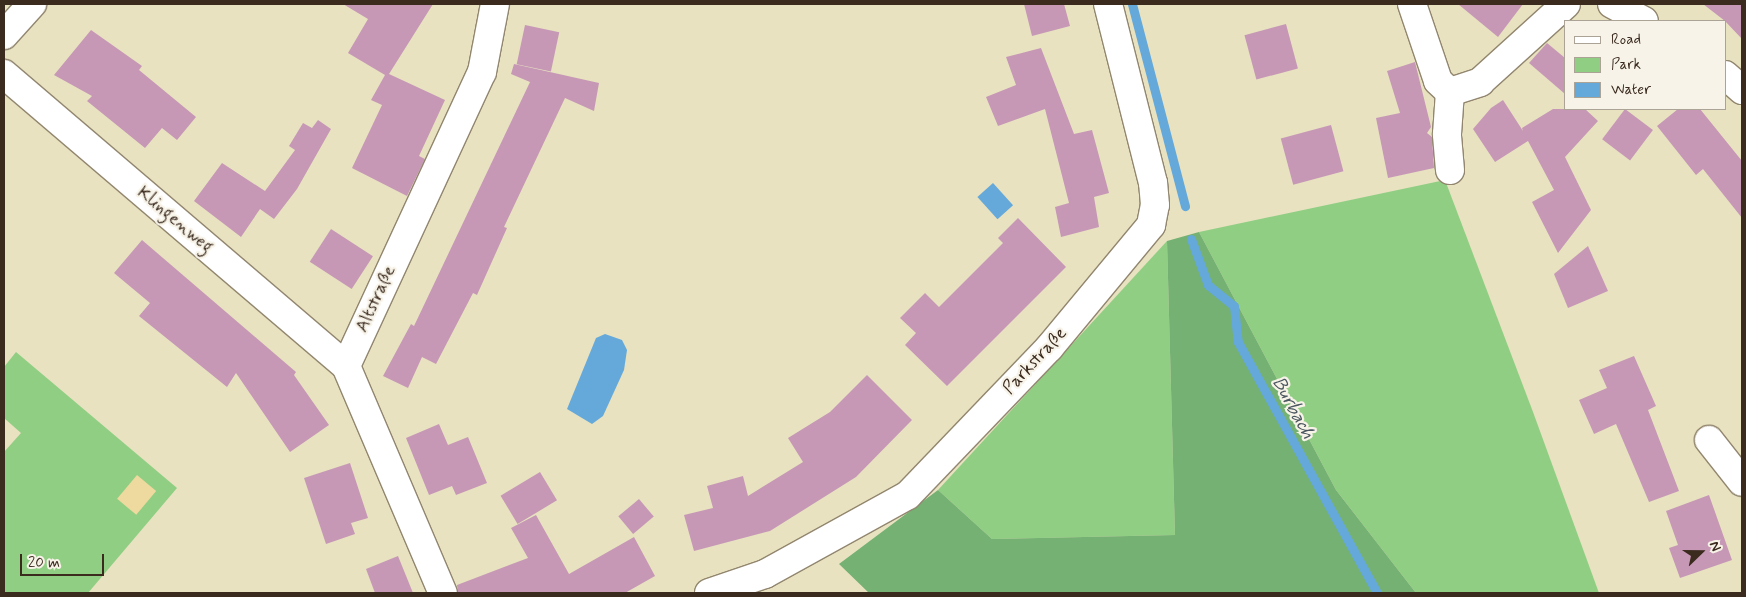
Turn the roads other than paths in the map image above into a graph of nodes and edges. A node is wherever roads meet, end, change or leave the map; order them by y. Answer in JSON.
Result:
{"nodes":[{"id":1,"x":32,"y":4,"type":"edge"},
{"id":2,"x":495,"y":4,"type":"edge"},
{"id":3,"x":1108,"y":4,"type":"edge"},
{"id":4,"x":1412,"y":4,"type":"edge"},
{"id":5,"x":1566,"y":4,"type":"edge"},
{"id":6,"x":1612,"y":4,"type":"edge"},
{"id":7,"x":1642,"y":20,"type":"edge"},
{"id":8,"x":4,"y":35,"type":"edge"},
{"id":9,"x":4,"y":74,"type":"edge"},
{"id":10,"x":1726,"y":76,"type":"edge"},
{"id":11,"x":1742,"y":90,"type":"edge"},
{"id":12,"x":1450,"y":92,"type":"junction"},
{"id":13,"x":1450,"y":170,"type":"dead end"},
{"id":14,"x":346,"y":366,"type":"junction"},
{"id":15,"x":1709,"y":440,"type":"dead end"},
{"id":16,"x":1742,"y":482,"type":"edge"},
{"id":17,"x":443,"y":593,"type":"edge"},
{"id":18,"x":710,"y":593,"type":"edge"}],
"edges":[{"from":1,"to":8,"type":"street"},
{"from":2,"to":14,"type":"street","name":"Altstraße"},
{"from":3,"to":18,"type":"street","name":"Parkstraße"},
{"from":4,"to":12,"type":"street"},
{"from":5,"to":12,"type":"street"},
{"from":6,"to":7,"type":"street"},
{"from":9,"to":14,"type":"street","name":"Klingenweg"},
{"from":10,"to":11,"type":"street"},
{"from":12,"to":13,"type":"street"},
{"from":14,"to":17,"type":"street"},
{"from":15,"to":16,"type":"street"}]}
